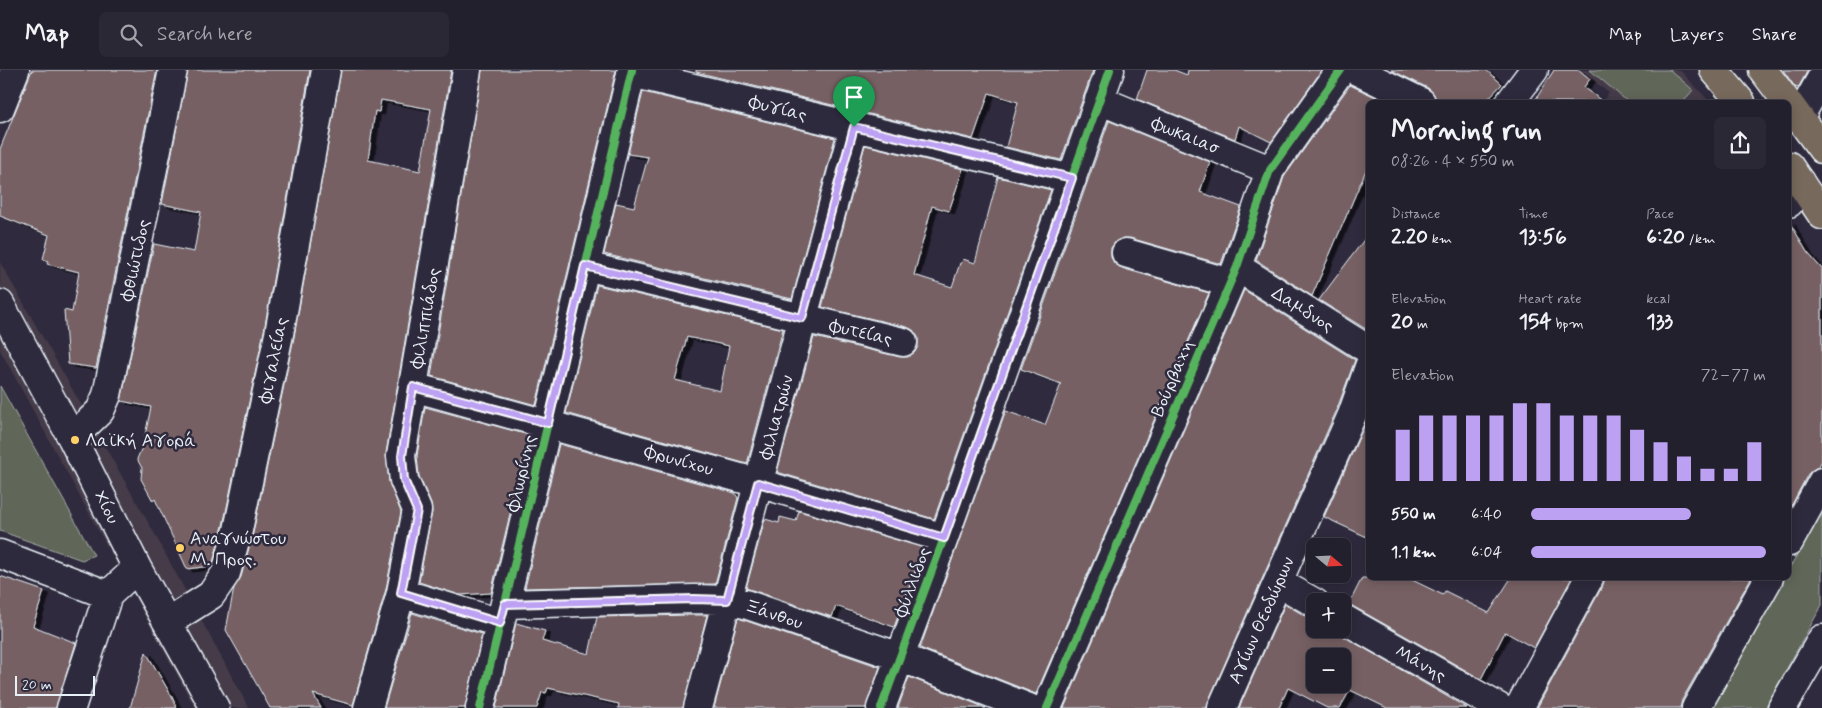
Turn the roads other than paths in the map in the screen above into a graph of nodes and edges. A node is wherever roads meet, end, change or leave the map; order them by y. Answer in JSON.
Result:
{"nodes":[{"id":1,"x":173,"y":70,"type":"edge"},
{"id":2,"x":326,"y":70,"type":"edge"},
{"id":3,"x":467,"y":70,"type":"edge"},
{"id":4,"x":1110,"y":70,"type":"edge"},
{"id":5,"x":1341,"y":70,"type":"edge"},
{"id":6,"x":1355,"y":70,"type":"edge"},
{"id":7,"x":1534,"y":70,"type":"edge"},
{"id":8,"x":1714,"y":70,"type":"edge"},
{"id":9,"x":1763,"y":70,"type":"edge"},
{"id":10,"x":632,"y":71,"type":"edge"},
{"id":11,"x":13,"y":72,"type":"edge"},
{"id":12,"x":1822,"y":77,"type":"edge"},
{"id":13,"x":1099,"y":100,"type":"junction"},
{"id":14,"x":1417,"y":100,"type":"edge"},
{"id":15,"x":1512,"y":100,"type":"edge"},
{"id":16,"x":1739,"y":100,"type":"edge"},
{"id":17,"x":1786,"y":100,"type":"edge"},
{"id":18,"x":0,"y":108,"type":"edge"},
{"id":19,"x":1792,"y":108,"type":"edge"},
{"id":20,"x":854,"y":127,"type":"junction"},
{"id":21,"x":1822,"y":149,"type":"edge"},
{"id":22,"x":1270,"y":170,"type":"junction"},
{"id":23,"x":1072,"y":178,"type":"junction"},
{"id":24,"x":1793,"y":184,"type":"edge"},
{"id":25,"x":1822,"y":216,"type":"edge"},
{"id":26,"x":1126,"y":253,"type":"dead end"},
{"id":27,"x":585,"y":266,"type":"junction"},
{"id":28,"x":1233,"y":275,"type":"junction"},
{"id":29,"x":0,"y":304,"type":"edge"},
{"id":30,"x":802,"y":318,"type":"junction"},
{"id":31,"x":902,"y":342,"type":"dead end"},
{"id":32,"x":1366,"y":348,"type":"edge"},
{"id":33,"x":1366,"y":385,"type":"edge"},
{"id":34,"x":413,"y":387,"type":"junction"},
{"id":35,"x":1360,"y":420,"type":"edge"},
{"id":36,"x":548,"y":423,"type":"junction"},
{"id":37,"x":72,"y":438,"type":"junction"},
{"id":38,"x":1822,"y":482,"type":"edge"},
{"id":39,"x":758,"y":483,"type":"junction"},
{"id":40,"x":944,"y":538,"type":"junction"},
{"id":41,"x":1791,"y":538,"type":"edge"},
{"id":42,"x":0,"y":554,"type":"edge"},
{"id":43,"x":137,"y":568,"type":"junction"},
{"id":44,"x":1587,"y":580,"type":"edge"},
{"id":45,"x":1768,"y":580,"type":"edge"},
{"id":46,"x":1278,"y":582,"type":"junction"},
{"id":47,"x":401,"y":593,"type":"junction"},
{"id":48,"x":108,"y":595,"type":"junction"},
{"id":49,"x":1306,"y":598,"type":"edge"},
{"id":50,"x":727,"y":600,"type":"junction"},
{"id":51,"x":502,"y":613,"type":"junction"},
{"id":52,"x":168,"y":622,"type":"junction"},
{"id":53,"x":1351,"y":623,"type":"edge"},
{"id":54,"x":1822,"y":639,"type":"edge"},
{"id":55,"x":900,"y":657,"type":"junction"},
{"id":56,"x":71,"y":708,"type":"edge"},
{"id":57,"x":215,"y":708,"type":"edge"},
{"id":58,"x":368,"y":708,"type":"edge"},
{"id":59,"x":480,"y":708,"type":"edge"},
{"id":60,"x":698,"y":708,"type":"edge"},
{"id":61,"x":882,"y":708,"type":"edge"},
{"id":62,"x":1029,"y":708,"type":"edge"},
{"id":63,"x":1047,"y":708,"type":"edge"},
{"id":64,"x":1222,"y":708,"type":"edge"},
{"id":65,"x":1500,"y":708,"type":"edge"},
{"id":66,"x":1519,"y":708,"type":"edge"},
{"id":67,"x":1696,"y":708,"type":"edge"},
{"id":68,"x":1782,"y":708,"type":"edge"}],
"edges":[{"from":1,"to":37,"type":"street","name":"Φθιώτιδος"},
{"from":2,"to":52,"type":"street","name":"Φιγαλείας"},
{"from":3,"to":34,"type":"street","name":"Φιλιππιάδος"},
{"from":4,"to":13,"type":"street","name":"Φύλλιδος"},
{"from":5,"to":22,"type":"street","name":"Βούρβαχη"},
{"from":6,"to":14,"type":"street"},
{"from":7,"to":15,"type":"street"},
{"from":8,"to":16,"type":"main road"},
{"from":9,"to":17,"type":"main road"},
{"from":10,"to":20,"type":"street","name":"Φυγίας"},
{"from":10,"to":27,"type":"street","name":"Φλωρίνης"},
{"from":11,"to":18,"type":"street"},
{"from":12,"to":19,"type":"street"},
{"from":13,"to":22,"type":"street","name":"Φωκαιασ"},
{"from":13,"to":23,"type":"street","name":"Φύλλιδος"},
{"from":19,"to":21,"type":"main road"},
{"from":20,"to":23,"type":"street","name":"Φυγίας"},
{"from":20,"to":30,"type":"street","name":"Φιλιατρών"},
{"from":22,"to":28,"type":"street","name":"Βούρβαχη"},
{"from":23,"to":40,"type":"street","name":"Φύλλιδος"},
{"from":24,"to":25,"type":"main road"},
{"from":26,"to":28,"type":"street","name":"Δαμδνος"},
{"from":27,"to":30,"type":"street","name":"Φυτείας"},
{"from":27,"to":36,"type":"street","name":"Φλωρίνης"},
{"from":28,"to":32,"type":"street","name":"Δαμδνος"},
{"from":28,"to":63,"type":"street","name":"Βούρβαχη"},
{"from":29,"to":37,"type":"street","name":"Χίου"},
{"from":30,"to":31,"type":"street","name":"Φυτείας"},
{"from":30,"to":39,"type":"street","name":"Φιλιατρών"},
{"from":33,"to":35,"type":"street","name":"Αγίων Θεοδώρων"},
{"from":34,"to":36,"type":"street","name":"Φρυνίχου"},
{"from":34,"to":47,"type":"street","name":"Φιλιππιάδος"},
{"from":35,"to":46,"type":"street","name":"Αγίων Θεοδώρων"},
{"from":36,"to":39,"type":"street","name":"Φρυνίχου"},
{"from":36,"to":51,"type":"street","name":"Φλωρίνης"},
{"from":37,"to":43,"type":"street","name":"Χίου"},
{"from":38,"to":41,"type":"street"},
{"from":39,"to":40,"type":"street","name":"Φρυνίχου"},
{"from":39,"to":50,"type":"street","name":"Φιλιατρών"},
{"from":40,"to":55,"type":"street","name":"Φύλλιδος"},
{"from":42,"to":48,"type":"street"},
{"from":43,"to":48,"type":"street"},
{"from":43,"to":52,"type":"street","name":"Χίου"},
{"from":44,"to":66,"type":"street"},
{"from":45,"to":67,"type":"street"},
{"from":46,"to":49,"type":"street"},
{"from":46,"to":64,"type":"street","name":"Αγίων Θεοδώρων"},
{"from":47,"to":51,"type":"street","name":"Ξάνθου"},
{"from":47,"to":58,"type":"street","name":"Φιλιππιάδος"},
{"from":48,"to":56,"type":"street"},
{"from":50,"to":51,"type":"street","name":"Ξάνθου"},
{"from":50,"to":55,"type":"street","name":"Ξάνθου"},
{"from":50,"to":60,"type":"street","name":"Φιλιατρών"},
{"from":51,"to":59,"type":"street","name":"Φλωρίνης"},
{"from":52,"to":57,"type":"street","name":"Χίου"},
{"from":53,"to":65,"type":"street","name":"Μάνης"},
{"from":54,"to":68,"type":"street"},
{"from":55,"to":61,"type":"street","name":"Φύλλιδος"},
{"from":55,"to":62,"type":"street","name":"Ξάνθου"}]}
